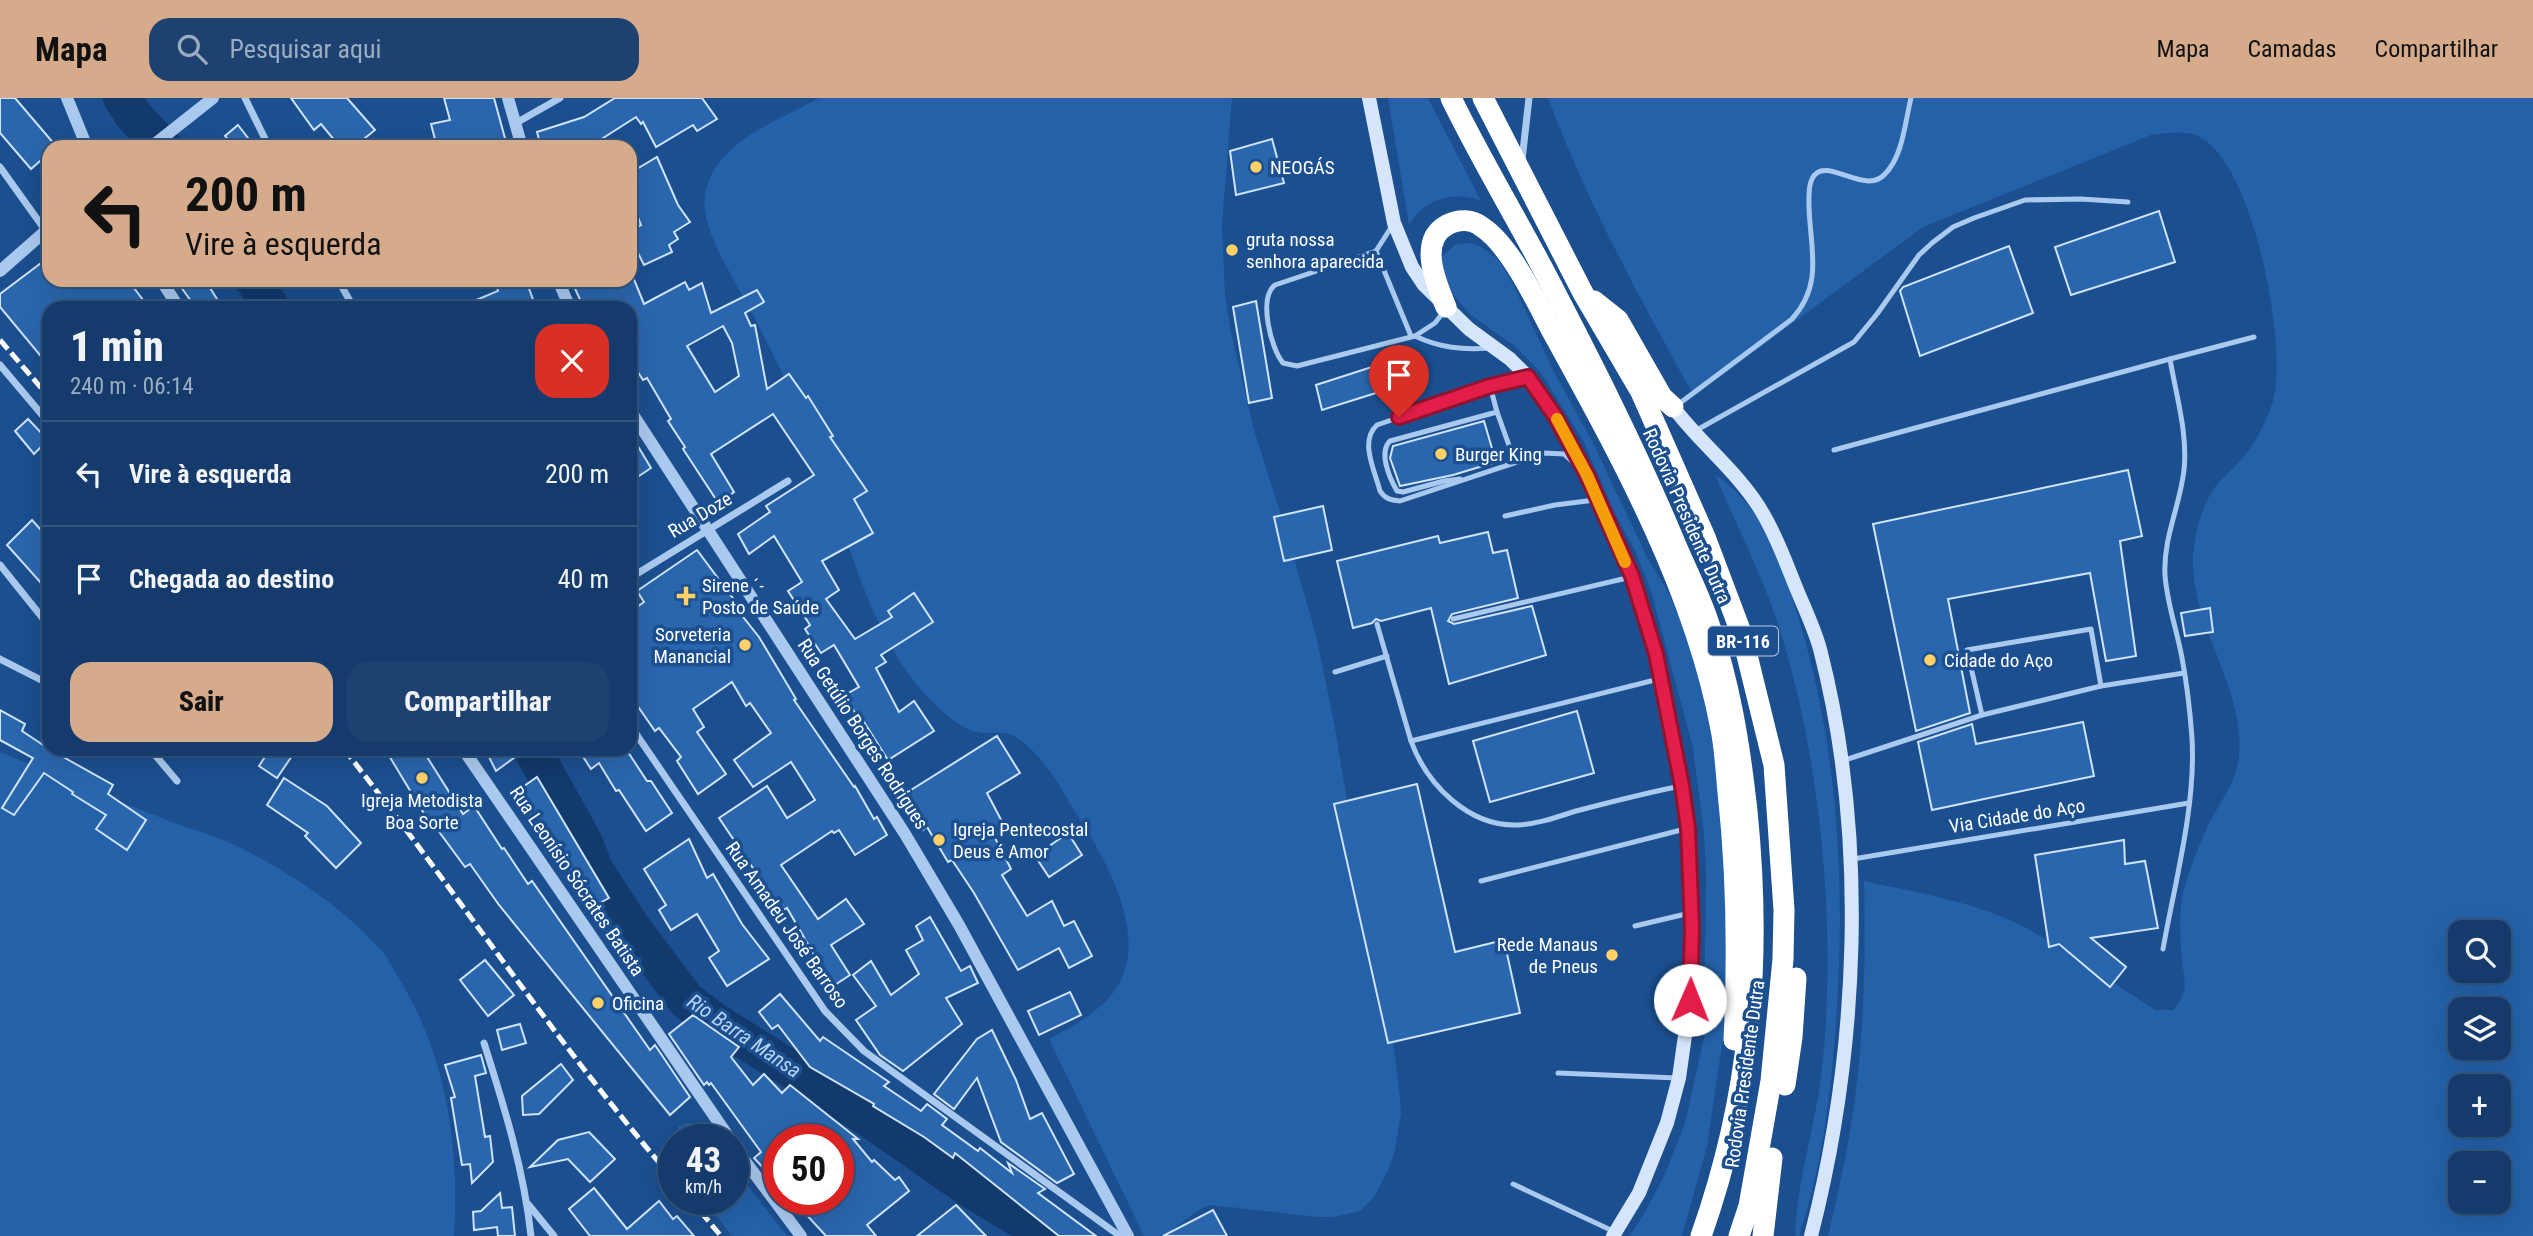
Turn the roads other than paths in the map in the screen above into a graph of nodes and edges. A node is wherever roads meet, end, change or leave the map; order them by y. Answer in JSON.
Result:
{"nodes":[{"id":1,"x":66,"y":98,"type":"edge"},
{"id":2,"x":245,"y":98,"type":"edge"},
{"id":3,"x":508,"y":98,"type":"edge"},
{"id":4,"x":560,"y":98,"type":"edge"},
{"id":5,"x":1369,"y":98,"type":"edge"},
{"id":6,"x":1451,"y":98,"type":"edge"},
{"id":7,"x":1482,"y":98,"type":"edge"},
{"id":8,"x":1529,"y":98,"type":"edge"},
{"id":9,"x":1911,"y":98,"type":"edge"},
{"id":10,"x":212,"y":99,"type":"edge"},
{"id":11,"x":516,"y":122,"type":"junction"},
{"id":12,"x":84,"y":140,"type":"edge"},
{"id":13,"x":160,"y":140,"type":"edge"},
{"id":14,"x":266,"y":140,"type":"edge"},
{"id":15,"x":520,"y":140,"type":"edge"},
{"id":16,"x":0,"y":167,"type":"edge"},
{"id":17,"x":1520,"y":172,"type":"junction"},
{"id":18,"x":2128,"y":202,"type":"dead end"},
{"id":19,"x":42,"y":222,"type":"edge"},
{"id":20,"x":1394,"y":223,"type":"junction"},
{"id":21,"x":42,"y":233,"type":"edge"},
{"id":22,"x":1376,"y":251,"type":"junction"},
{"id":23,"x":0,"y":271,"type":"edge"},
{"id":24,"x":1583,"y":292,"type":"junction"},
{"id":25,"x":1446,"y":307,"type":"junction"},
{"id":26,"x":1413,"y":336,"type":"junction"},
{"id":27,"x":2254,"y":337,"type":"dead end"},
{"id":28,"x":1494,"y":348,"type":"junction"},
{"id":29,"x":2170,"y":359,"type":"junction"},
{"id":30,"x":0,"y":365,"type":"edge"},
{"id":31,"x":1528,"y":377,"type":"junction"},
{"id":32,"x":1490,"y":386,"type":"junction"},
{"id":33,"x":1673,"y":407,"type":"junction"},
{"id":34,"x":1497,"y":412,"type":"junction"},
{"id":35,"x":42,"y":415,"type":"edge"},
{"id":36,"x":637,"y":421,"type":"edge"},
{"id":37,"x":1692,"y":432,"type":"junction"},
{"id":38,"x":1834,"y":450,"type":"dead end"},
{"id":39,"x":1515,"y":462,"type":"junction"},
{"id":40,"x":1587,"y":475,"type":"junction"},
{"id":41,"x":1469,"y":479,"type":"junction"},
{"id":42,"x":788,"y":481,"type":"dead end"},
{"id":43,"x":1598,"y":500,"type":"junction"},
{"id":44,"x":1505,"y":516,"type":"dead end"},
{"id":45,"x":706,"y":529,"type":"junction"},
{"id":46,"x":0,"y":565,"type":"edge"},
{"id":47,"x":637,"y":573,"type":"edge"},
{"id":48,"x":1632,"y":576,"type":"junction"},
{"id":49,"x":42,"y":617,"type":"edge"},
{"id":50,"x":1453,"y":619,"type":"dead end"},
{"id":51,"x":1377,"y":624,"type":"dead end"},
{"id":52,"x":1387,"y":656,"type":"junction"},
{"id":53,"x":0,"y":659,"type":"edge"},
{"id":54,"x":1335,"y":671,"type":"dead end"},
{"id":55,"x":2184,"y":673,"type":"junction"},
{"id":56,"x":1662,"y":679,"type":"junction"},
{"id":57,"x":42,"y":680,"type":"edge"},
{"id":58,"x":2101,"y":686,"type":"junction"},
{"id":59,"x":1982,"y":715,"type":"junction"},
{"id":60,"x":637,"y":735,"type":"edge"},
{"id":61,"x":1411,"y":741,"type":"junction"},
{"id":62,"x":156,"y":756,"type":"edge"},
{"id":63,"x":468,"y":756,"type":"edge"},
{"id":64,"x":1842,"y":761,"type":"junction"},
{"id":65,"x":177,"y":780,"type":"dead end"},
{"id":66,"x":1682,"y":786,"type":"junction"},
{"id":67,"x":2189,"y":803,"type":"junction"},
{"id":68,"x":1779,"y":824,"type":"junction"},
{"id":69,"x":1688,"y":828,"type":"junction"},
{"id":70,"x":1850,"y":860,"type":"junction"},
{"id":71,"x":1481,"y":881,"type":"dead end"},
{"id":72,"x":1691,"y":912,"type":"junction"},
{"id":73,"x":1635,"y":926,"type":"dead end"},
{"id":74,"x":2162,"y":949,"type":"dead end"},
{"id":75,"x":484,"y":1043,"type":"dead end"},
{"id":76,"x":1558,"y":1073,"type":"dead end"},
{"id":77,"x":1679,"y":1078,"type":"junction"},
{"id":78,"x":720,"y":1124,"type":"edge"},
{"id":79,"x":1729,"y":1149,"type":"junction"},
{"id":80,"x":749,"y":1166,"type":"edge"},
{"id":81,"x":1513,"y":1184,"type":"dead end"},
{"id":82,"x":528,"y":1203,"type":"junction"},
{"id":83,"x":1614,"y":1234,"type":"edge"},
{"id":84,"x":531,"y":1236,"type":"edge"},
{"id":85,"x":554,"y":1236,"type":"edge"},
{"id":86,"x":801,"y":1236,"type":"edge"},
{"id":87,"x":1120,"y":1236,"type":"edge"},
{"id":88,"x":1128,"y":1236,"type":"edge"},
{"id":89,"x":1701,"y":1236,"type":"edge"},
{"id":90,"x":1739,"y":1236,"type":"edge"},
{"id":91,"x":1763,"y":1236,"type":"edge"},
{"id":92,"x":1811,"y":1236,"type":"edge"}],
"edges":[{"from":1,"to":12,"type":"street"},
{"from":2,"to":14,"type":"street"},
{"from":3,"to":11,"type":"street"},
{"from":4,"to":11,"type":"street"},
{"from":5,"to":20,"type":"main road"},
{"from":6,"to":79,"type":"highway","name":"Rodovia Presidente Dutra","number":"BR-116"},
{"from":7,"to":17,"type":"highway","name":"Rodovia Presidente Dutra","number":"BR-116"},
{"from":8,"to":17,"type":"street"},
{"from":9,"to":33,"type":"lane"},
{"from":10,"to":13,"type":"street"},
{"from":11,"to":15,"type":"street"},
{"from":16,"to":19,"type":"street"},
{"from":17,"to":24,"type":"highway","name":"Rodovia Presidente Dutra","number":"BR-116"},
{"from":18,"to":37,"type":"lane"},
{"from":20,"to":22,"type":"lane"},
{"from":20,"to":25,"type":"main road"},
{"from":21,"to":23,"type":"street"},
{"from":22,"to":26,"type":"lane"},
{"from":22,"to":26,"type":"lane"},
{"from":24,"to":33,"type":"highway"},
{"from":24,"to":68,"type":"highway","name":"Rodovia Presidente Dutra","number":"BR-116"},
{"from":25,"to":26,"type":"lane"},
{"from":25,"to":28,"type":"main road"},
{"from":25,"to":79,"type":"highway","number":"BR-116"},
{"from":26,"to":28,"type":"lane"},
{"from":27,"to":29,"type":"lane"},
{"from":28,"to":31,"type":"main road"},
{"from":29,"to":38,"type":"lane"},
{"from":29,"to":55,"type":"lane"},
{"from":30,"to":35,"type":"street"},
{"from":31,"to":32,"type":"lane"},
{"from":31,"to":40,"type":"main road"},
{"from":32,"to":34,"type":"lane"},
{"from":32,"to":41,"type":"lane"},
{"from":33,"to":37,"type":"main road"},
{"from":34,"to":39,"type":"lane"},
{"from":34,"to":41,"type":"lane"},
{"from":36,"to":45,"type":"street","name":"Rua Getúlio Borges Rodrigues"},
{"from":37,"to":64,"type":"main road"},
{"from":39,"to":40,"type":"lane"},
{"from":39,"to":41,"type":"lane"},
{"from":40,"to":43,"type":"main road"},
{"from":42,"to":45,"type":"street","name":"Rua Doze"},
{"from":43,"to":44,"type":"lane"},
{"from":43,"to":48,"type":"main road"},
{"from":45,"to":47,"type":"street","name":"Rua Doze"},
{"from":45,"to":88,"type":"street","name":"Rua Getúlio Borges Rodrigues"},
{"from":46,"to":49,"type":"street"},
{"from":48,"to":50,"type":"lane"},
{"from":48,"to":56,"type":"main road"},
{"from":51,"to":52,"type":"lane"},
{"from":52,"to":54,"type":"lane"},
{"from":52,"to":61,"type":"lane"},
{"from":53,"to":57,"type":"street"},
{"from":55,"to":58,"type":"lane"},
{"from":55,"to":67,"type":"lane"},
{"from":56,"to":61,"type":"lane"},
{"from":56,"to":66,"type":"main road"},
{"from":58,"to":59,"type":"lane"},
{"from":58,"to":59,"type":"lane"},
{"from":59,"to":64,"type":"lane"},
{"from":60,"to":87,"type":"street","name":"Rua Amadeu José Barroso"},
{"from":61,"to":66,"type":"lane"},
{"from":62,"to":65,"type":"street"},
{"from":63,"to":78,"type":"street","name":"Rua Leonísio Sócrates Batista"},
{"from":64,"to":70,"type":"main road"},
{"from":66,"to":69,"type":"main road"},
{"from":67,"to":70,"type":"lane","name":"Via Cidade do Aço"},
{"from":67,"to":74,"type":"lane"},
{"from":68,"to":90,"type":"highway","name":"Rodovia Presidente Dutra","number":"BR-116"},
{"from":68,"to":91,"type":"highway","number":"BR-116"},
{"from":69,"to":71,"type":"lane"},
{"from":69,"to":72,"type":"main road"},
{"from":70,"to":92,"type":"main road"},
{"from":72,"to":73,"type":"lane"},
{"from":72,"to":77,"type":"main road"},
{"from":75,"to":82,"type":"street"},
{"from":76,"to":77,"type":"lane"},
{"from":77,"to":83,"type":"main road"},
{"from":79,"to":89,"type":"highway","name":"Rodovia Presidente Dutra","number":"BR-116"},
{"from":80,"to":86,"type":"street"},
{"from":81,"to":83,"type":"lane"},
{"from":82,"to":84,"type":"street"},
{"from":82,"to":85,"type":"street"}]}
